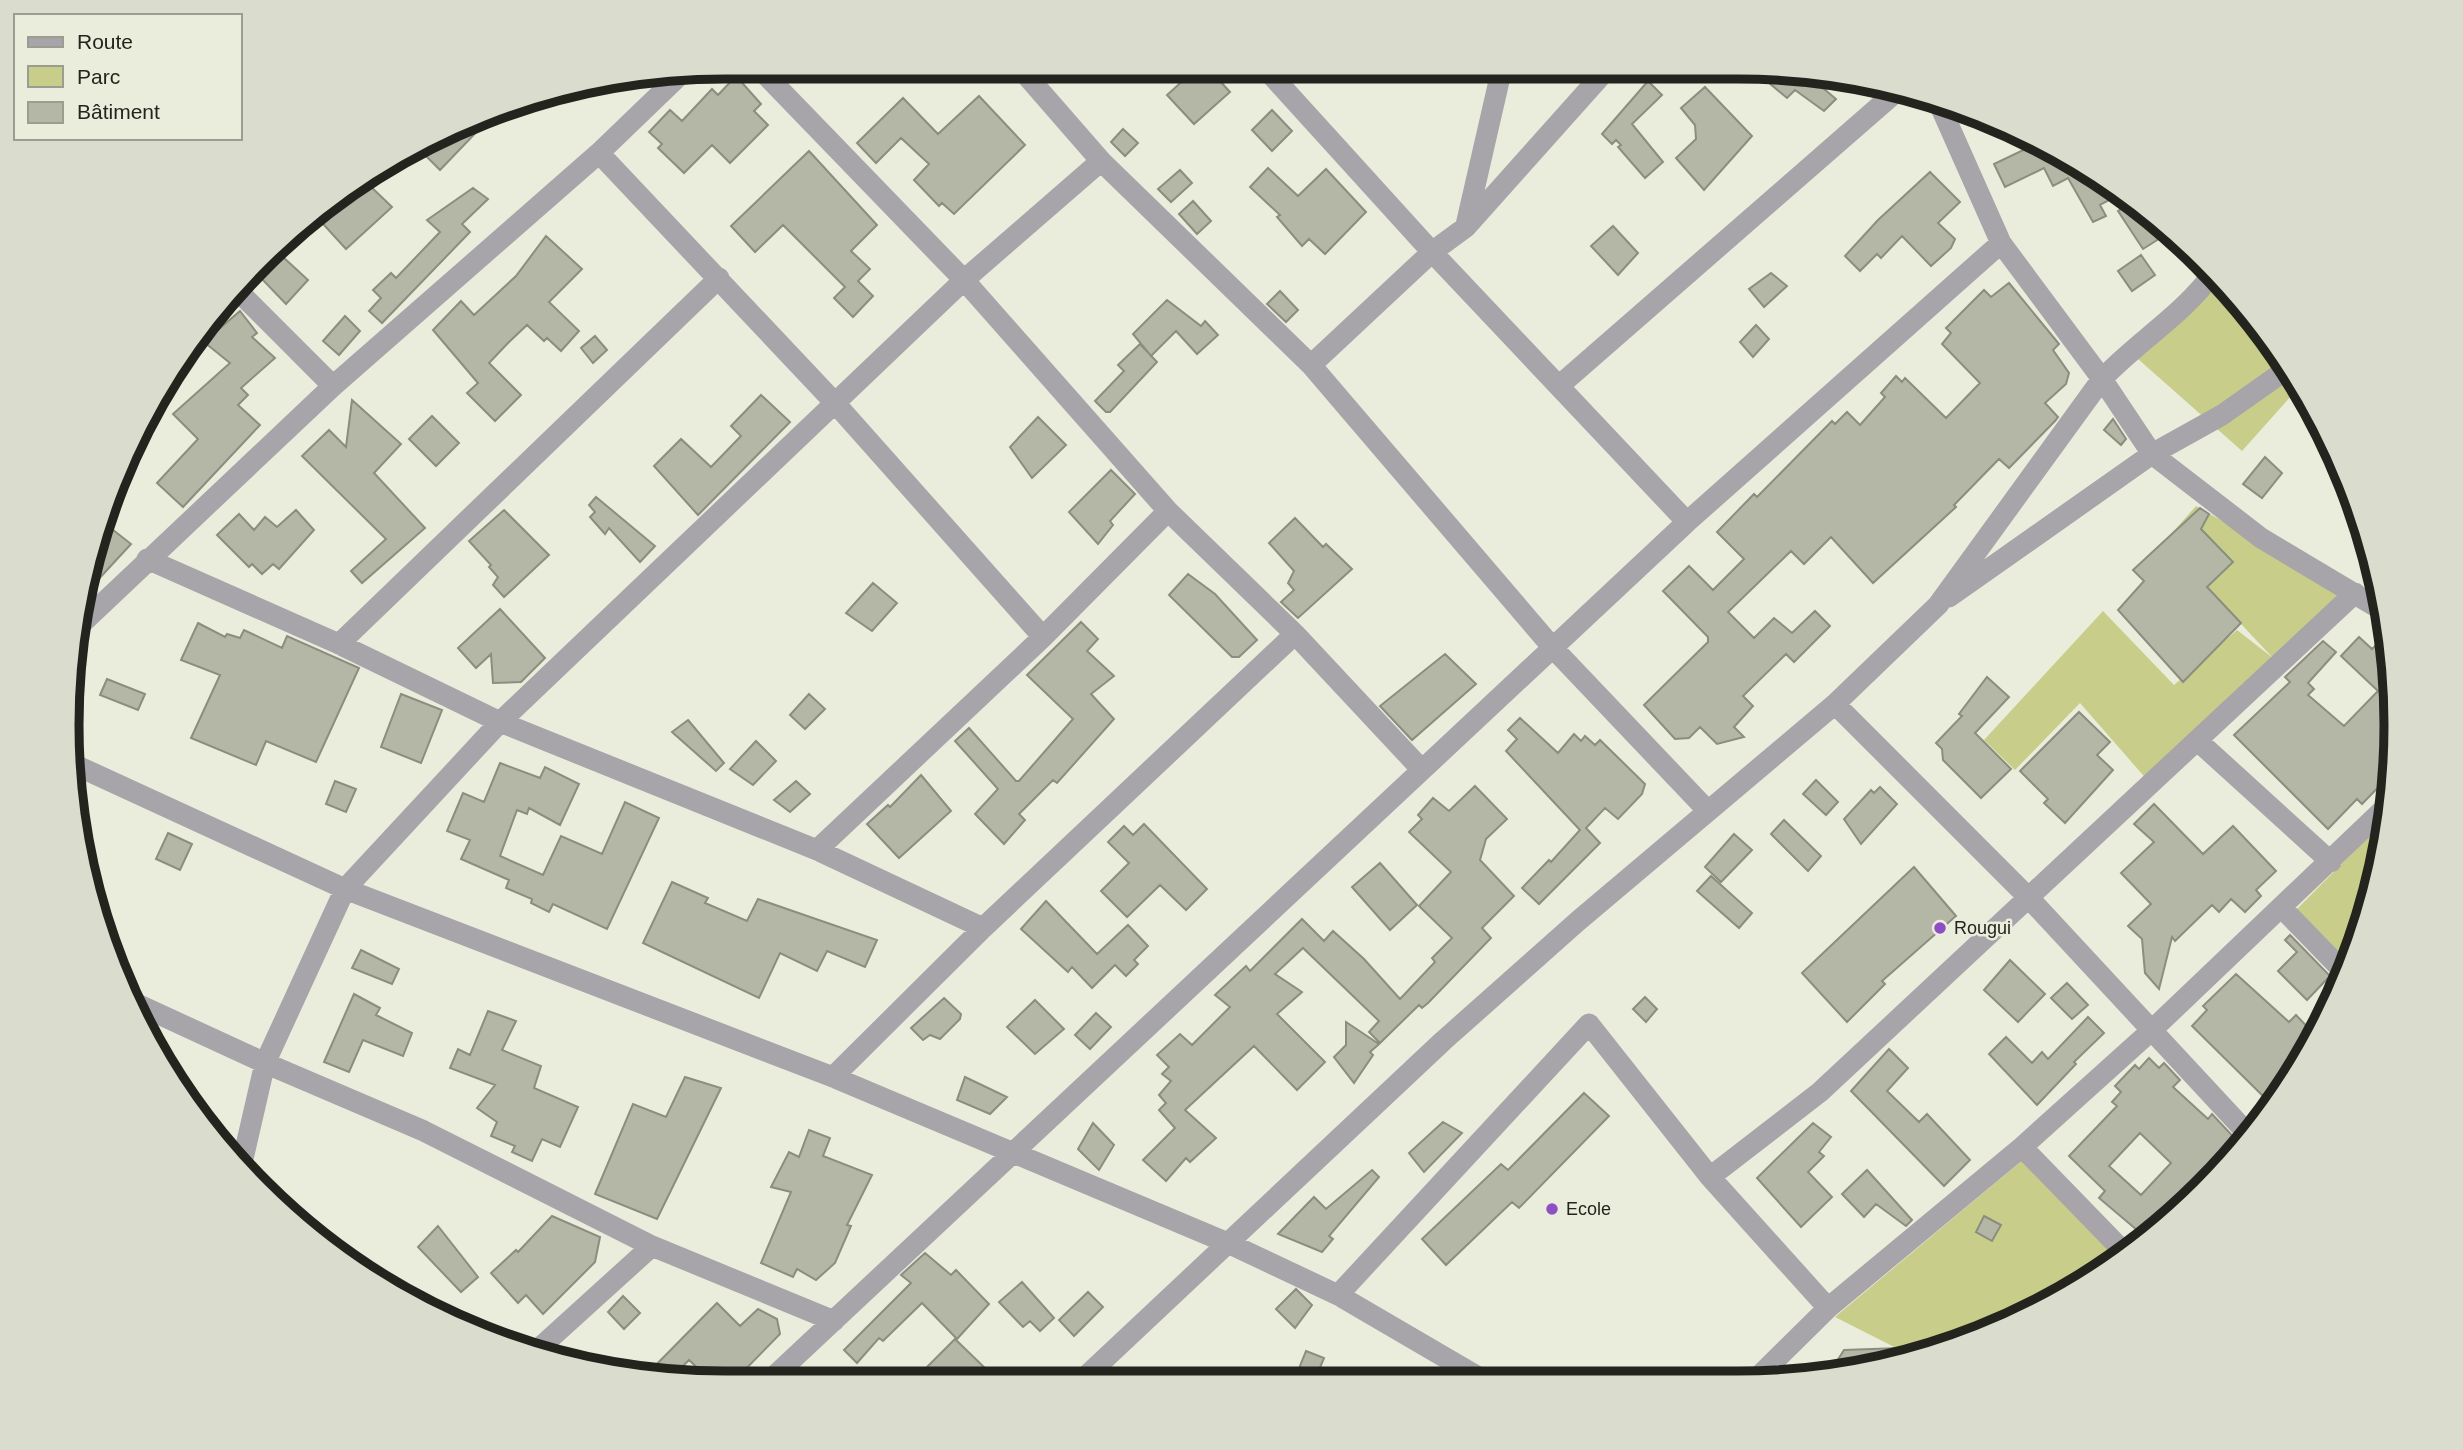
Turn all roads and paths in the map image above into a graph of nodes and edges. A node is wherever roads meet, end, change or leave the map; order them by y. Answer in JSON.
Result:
{"nodes":[{"id":1,"x":771,"y":79,"type":"edge"},
{"id":2,"x":1029,"y":79,"type":"edge"},
{"id":3,"x":1275,"y":79,"type":"edge"},
{"id":4,"x":1499,"y":79,"type":"edge"},
{"id":5,"x":1598,"y":79,"type":"edge"},
{"id":6,"x":674,"y":81,"type":"edge"},
{"id":7,"x":1890,"y":97,"type":"edge"},
{"id":8,"x":1943,"y":112,"type":"edge"},
{"id":9,"x":599,"y":153,"type":"junction"},
{"id":10,"x":1101,"y":161,"type":"junction"},
{"id":11,"x":1465,"y":227,"type":"junction"},
{"id":12,"x":2001,"y":243,"type":"junction"},
{"id":13,"x":1432,"y":252,"type":"junction"},
{"id":14,"x":719,"y":278,"type":"junction"},
{"id":15,"x":964,"y":280,"type":"junction"},
{"id":16,"x":2207,"y":281,"type":"edge"},
{"id":17,"x":242,"y":295,"type":"edge"},
{"id":18,"x":1311,"y":365,"type":"junction"},
{"id":19,"x":2280,"y":374,"type":"edge"},
{"id":20,"x":2102,"y":379,"type":"junction"},
{"id":21,"x":1560,"y":385,"type":"junction"},
{"id":22,"x":333,"y":386,"type":"junction"},
{"id":23,"x":835,"y":403,"type":"junction"},
{"id":24,"x":2152,"y":454,"type":"junction"},
{"id":25,"x":1168,"y":511,"type":"junction"},
{"id":26,"x":1687,"y":522,"type":"junction"},
{"id":27,"x":147,"y":559,"type":"junction"},
{"id":28,"x":2355,"y":593,"type":"junction"},
{"id":29,"x":2373,"y":604,"type":"edge"},
{"id":30,"x":1938,"y":605,"type":"junction"},
{"id":31,"x":88,"y":617,"type":"edge"},
{"id":32,"x":1295,"y":635,"type":"junction"},
{"id":33,"x":1044,"y":637,"type":"junction"},
{"id":34,"x":339,"y":644,"type":"junction"},
{"id":35,"x":1553,"y":648,"type":"junction"},
{"id":36,"x":1835,"y":704,"type":"junction"},
{"id":37,"x":500,"y":722,"type":"junction"},
{"id":38,"x":2199,"y":742,"type":"junction"},
{"id":39,"x":80,"y":767,"type":"edge"},
{"id":40,"x":1422,"y":770,"type":"junction"},
{"id":41,"x":1707,"y":810,"type":"junction"},
{"id":42,"x":2378,"y":815,"type":"edge"},
{"id":43,"x":817,"y":850,"type":"junction"},
{"id":44,"x":2331,"y":862,"type":"junction"},
{"id":45,"x":345,"y":889,"type":"junction"},
{"id":46,"x":2028,"y":897,"type":"junction"},
{"id":47,"x":2282,"y":908,"type":"junction"},
{"id":48,"x":983,"y":928,"type":"junction"},
{"id":49,"x":2338,"y":965,"type":"edge"},
{"id":50,"x":143,"y":1007,"type":"edge"},
{"id":51,"x":2152,"y":1030,"type":"junction"},
{"id":52,"x":265,"y":1063,"type":"junction"},
{"id":53,"x":833,"y":1077,"type":"junction"},
{"id":54,"x":2243,"y":1128,"type":"edge"},
{"id":55,"x":2022,"y":1147,"type":"junction"},
{"id":56,"x":1012,"y":1154,"type":"junction"},
{"id":57,"x":244,"y":1156,"type":"edge"},
{"id":58,"x":1710,"y":1177,"type":"junction"},
{"id":59,"x":1230,"y":1244,"type":"junction"},
{"id":60,"x":652,"y":1246,"type":"junction"},
{"id":61,"x":2119,"y":1247,"type":"edge"},
{"id":62,"x":1338,"y":1295,"type":"junction"},
{"id":63,"x":1828,"y":1308,"type":"junction"},
{"id":64,"x":834,"y":1321,"type":"junction"},
{"id":65,"x":543,"y":1345,"type":"edge"},
{"id":66,"x":1765,"y":1370,"type":"edge"},
{"id":67,"x":780,"y":1371,"type":"edge"},
{"id":68,"x":1092,"y":1371,"type":"edge"},
{"id":69,"x":1468,"y":1371,"type":"edge"}],
"edges":[{"from":1,"to":15,"type":"street"},
{"from":2,"to":10,"type":"street"},
{"from":3,"to":13,"type":"street"},
{"from":4,"to":11,"type":"street"},
{"from":5,"to":11,"type":"street"},
{"from":6,"to":9,"type":"street"},
{"from":7,"to":21,"type":"street"},
{"from":8,"to":12,"type":"street"},
{"from":9,"to":14,"type":"street"},
{"from":9,"to":22,"type":"street"},
{"from":10,"to":15,"type":"street"},
{"from":10,"to":18,"type":"street"},
{"from":11,"to":13,"type":"street"},
{"from":12,"to":20,"type":"street"},
{"from":12,"to":26,"type":"street"},
{"from":13,"to":18,"type":"street"},
{"from":13,"to":21,"type":"street"},
{"from":14,"to":23,"type":"street"},
{"from":14,"to":34,"type":"street"},
{"from":15,"to":23,"type":"street"},
{"from":15,"to":25,"type":"street"},
{"from":16,"to":20,"type":"street"},
{"from":17,"to":22,"type":"street"},
{"from":18,"to":35,"type":"street"},
{"from":19,"to":24,"type":"street"},
{"from":20,"to":24,"type":"street"},
{"from":20,"to":30,"type":"street"},
{"from":21,"to":26,"type":"street"},
{"from":22,"to":27,"type":"street"},
{"from":23,"to":33,"type":"street"},
{"from":23,"to":37,"type":"street"},
{"from":24,"to":28,"type":"street"},
{"from":24,"to":30,"type":"street"},
{"from":25,"to":32,"type":"street"},
{"from":25,"to":33,"type":"street"},
{"from":26,"to":35,"type":"street"},
{"from":27,"to":31,"type":"street"},
{"from":27,"to":34,"type":"street"},
{"from":28,"to":29,"type":"street"},
{"from":28,"to":38,"type":"street"},
{"from":30,"to":36,"type":"street"},
{"from":32,"to":40,"type":"street"},
{"from":32,"to":48,"type":"street"},
{"from":33,"to":43,"type":"street"},
{"from":34,"to":37,"type":"street"},
{"from":35,"to":40,"type":"street"},
{"from":35,"to":41,"type":"street"},
{"from":36,"to":41,"type":"street"},
{"from":36,"to":46,"type":"street"},
{"from":37,"to":43,"type":"street"},
{"from":37,"to":45,"type":"street"},
{"from":38,"to":44,"type":"street"},
{"from":38,"to":46,"type":"street"},
{"from":39,"to":45,"type":"street"},
{"from":40,"to":56,"type":"street"},
{"from":41,"to":59,"type":"street"},
{"from":42,"to":44,"type":"street"},
{"from":43,"to":48,"type":"street"},
{"from":44,"to":47,"type":"street"},
{"from":45,"to":52,"type":"street"},
{"from":45,"to":53,"type":"street"},
{"from":46,"to":51,"type":"street"},
{"from":46,"to":58,"type":"street"},
{"from":47,"to":49,"type":"street"},
{"from":47,"to":51,"type":"street"},
{"from":48,"to":53,"type":"street"},
{"from":50,"to":52,"type":"street"},
{"from":51,"to":54,"type":"street"},
{"from":51,"to":55,"type":"street"},
{"from":52,"to":57,"type":"street"},
{"from":52,"to":60,"type":"street"},
{"from":53,"to":56,"type":"street"},
{"from":55,"to":61,"type":"street"},
{"from":55,"to":63,"type":"street"},
{"from":56,"to":59,"type":"street"},
{"from":56,"to":64,"type":"street"},
{"from":58,"to":62,"type":"street"},
{"from":58,"to":63,"type":"street"},
{"from":59,"to":62,"type":"street"},
{"from":59,"to":68,"type":"street"},
{"from":60,"to":64,"type":"street"},
{"from":60,"to":65,"type":"street"},
{"from":62,"to":69,"type":"street"},
{"from":63,"to":66,"type":"street"},
{"from":64,"to":67,"type":"street"}]}
